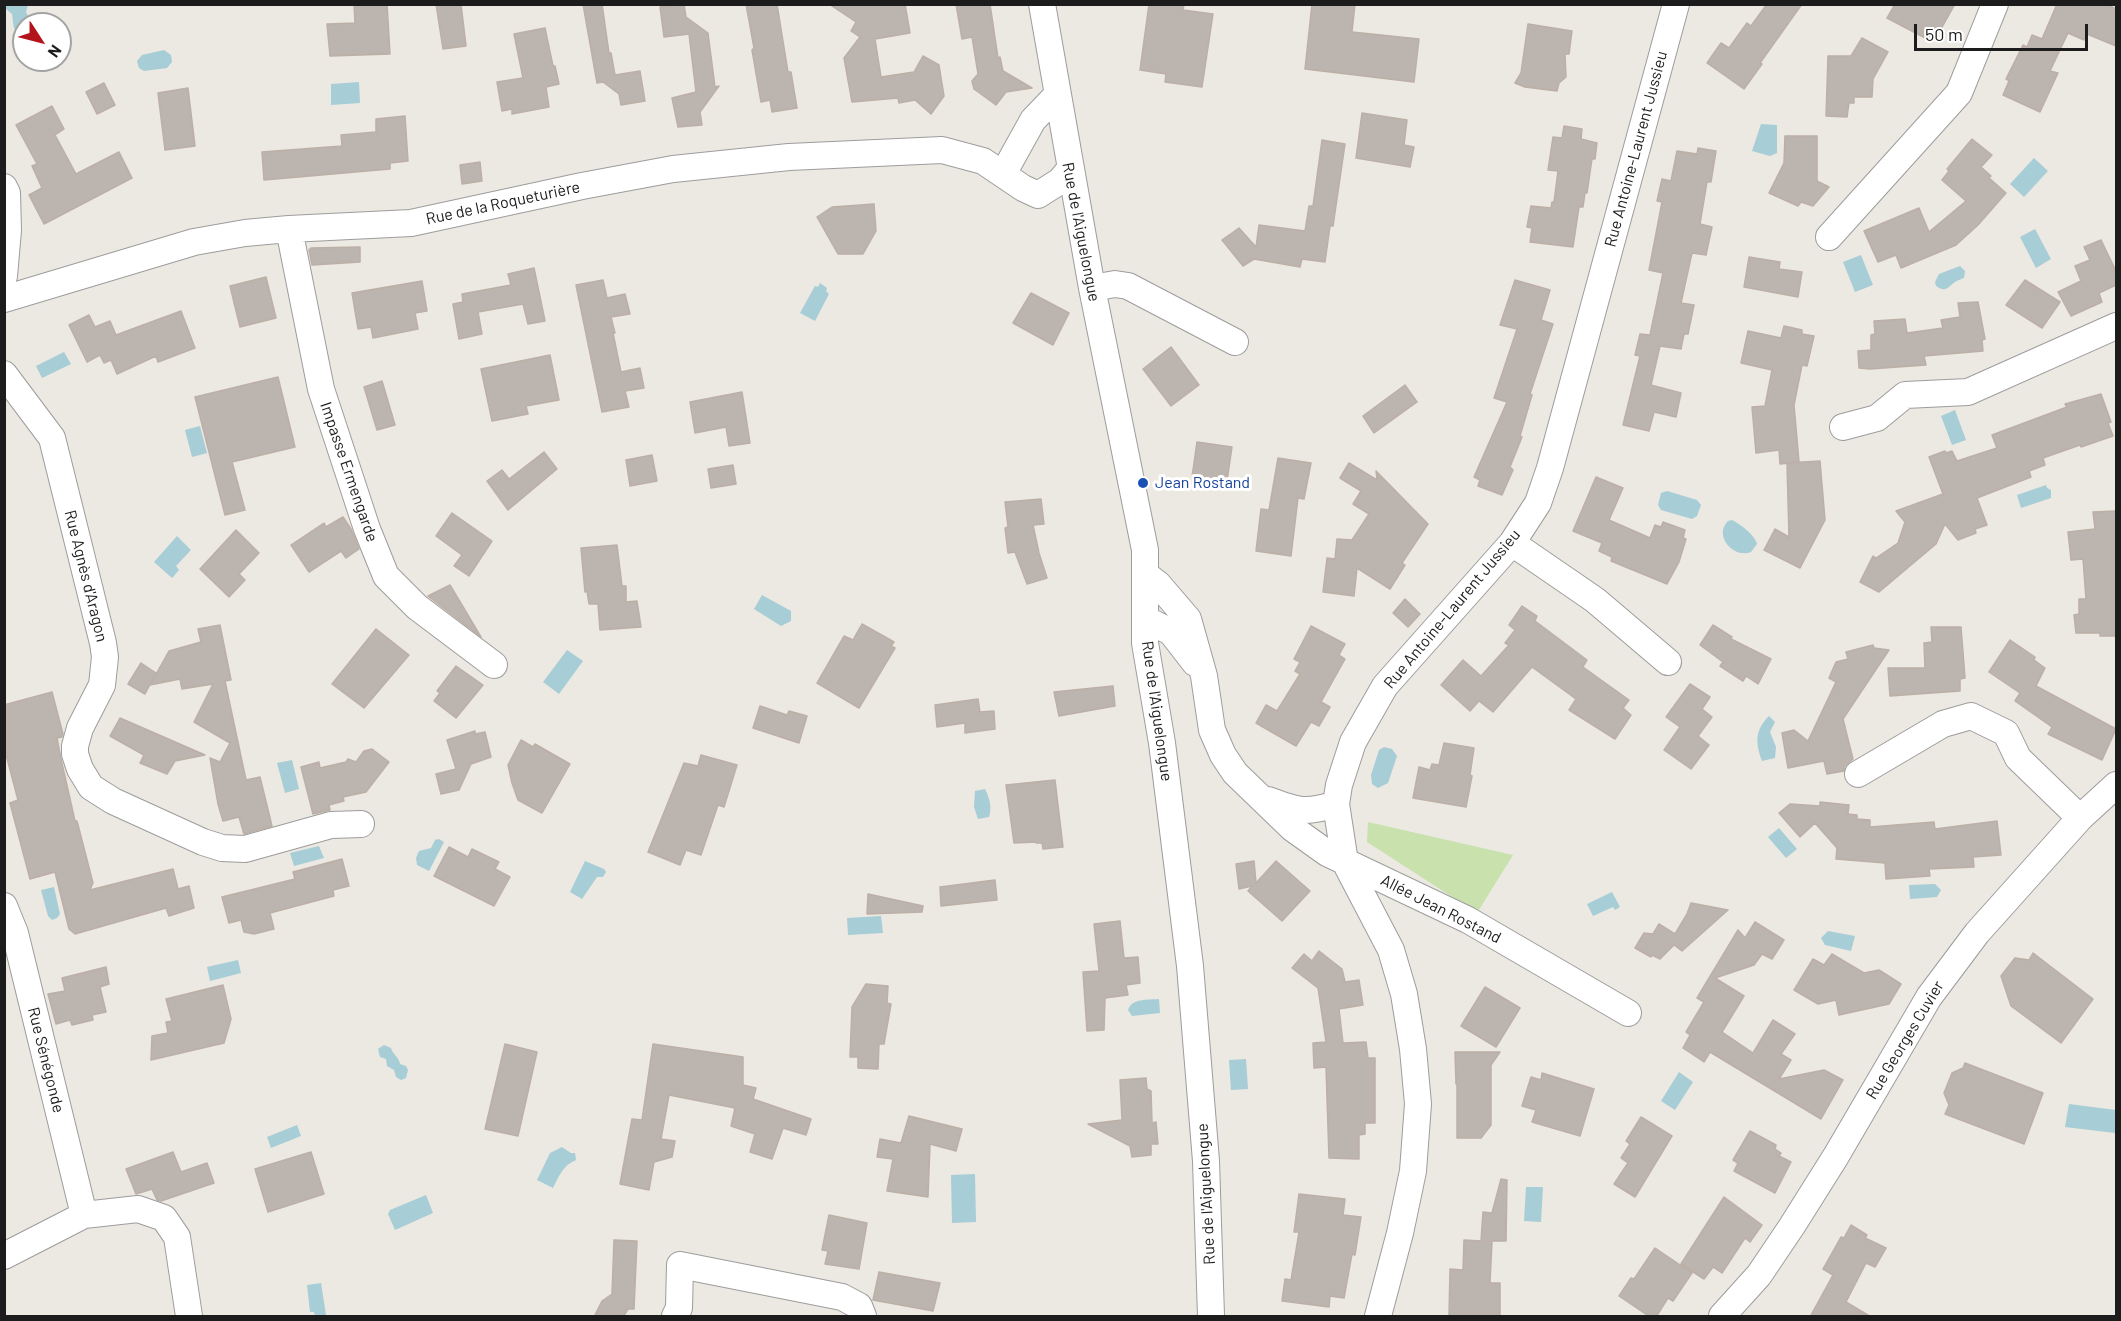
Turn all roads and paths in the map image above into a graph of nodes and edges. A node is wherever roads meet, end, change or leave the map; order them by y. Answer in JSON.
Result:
{"nodes":[{"id":1,"x":1042,"y":4,"type":"edge"},
{"id":2,"x":1676,"y":4,"type":"edge"},
{"id":3,"x":1995,"y":4,"type":"edge"},
{"id":4,"x":1057,"y":95,"type":"junction"},
{"id":5,"x":1024,"y":135,"type":"junction"},
{"id":6,"x":1067,"y":158,"type":"junction"},
{"id":7,"x":1003,"y":174,"type":"junction"},
{"id":8,"x":4,"y":187,"type":"edge"},
{"id":9,"x":1038,"y":195,"type":"junction"},
{"id":10,"x":1079,"y":219,"type":"junction"},
{"id":11,"x":289,"y":229,"type":"junction"},
{"id":12,"x":1829,"y":237,"type":"dead end"},
{"id":13,"x":4,"y":276,"type":"edge"},
{"id":14,"x":1092,"y":288,"type":"junction"},
{"id":15,"x":4,"y":299,"type":"edge"},
{"id":16,"x":2116,"y":326,"type":"edge"},
{"id":17,"x":1234,"y":342,"type":"dead end"},
{"id":18,"x":4,"y":374,"type":"edge"},
{"id":19,"x":1843,"y":427,"type":"dead end"},
{"id":20,"x":1512,"y":543,"type":"junction"},
{"id":21,"x":1145,"y":574,"type":"junction"},
{"id":22,"x":1145,"y":619,"type":"junction"},
{"id":23,"x":1668,"y":662,"type":"dead end"},
{"id":24,"x":494,"y":666,"type":"dead end"},
{"id":25,"x":1204,"y":676,"type":"junction"},
{"id":26,"x":1858,"y":774,"type":"dead end"},
{"id":27,"x":2116,"y":785,"type":"edge"},
{"id":28,"x":1259,"y":797,"type":"junction"},
{"id":29,"x":1336,"y":804,"type":"junction"},
{"id":30,"x":2080,"y":818,"type":"junction"},
{"id":31,"x":361,"y":824,"type":"dead end"},
{"id":32,"x":1345,"y":862,"type":"junction"},
{"id":33,"x":4,"y":906,"type":"edge"},
{"id":34,"x":1628,"y":1013,"type":"dead end"},
{"id":35,"x":84,"y":1215,"type":"junction"},
{"id":36,"x":4,"y":1256,"type":"edge"},
{"id":37,"x":189,"y":1317,"type":"edge"},
{"id":38,"x":675,"y":1317,"type":"edge"},
{"id":39,"x":863,"y":1317,"type":"edge"},
{"id":40,"x":1211,"y":1317,"type":"edge"},
{"id":41,"x":1378,"y":1317,"type":"edge"},
{"id":42,"x":1722,"y":1317,"type":"edge"}],
"edges":[{"from":1,"to":4,"type":"street","name":"Rue de l'Aiguelongue"},
{"from":2,"to":20,"type":"street","name":"Rue Antoine-Laurent Jussieu"},
{"from":3,"to":12,"type":"street"},
{"from":4,"to":5,"type":"street"},
{"from":4,"to":6,"type":"street","name":"Rue de l'Aiguelongue"},
{"from":5,"to":6,"type":"street"},
{"from":5,"to":7,"type":"street"},
{"from":6,"to":9,"type":"street"},
{"from":6,"to":10,"type":"street","name":"Rue de l'Aiguelongue"},
{"from":7,"to":9,"type":"street","name":"Rue de la Roqueturière"},
{"from":7,"to":11,"type":"street","name":"Rue de la Roqueturière"},
{"from":8,"to":13,"type":"street"},
{"from":9,"to":10,"type":"street","name":"Rue de la Roqueturière"},
{"from":10,"to":14,"type":"street","name":"Rue de l'Aiguelongue"},
{"from":11,"to":15,"type":"street","name":"Rue de la Roqueturière"},
{"from":11,"to":24,"type":"street","name":"Impasse Ermengarde"},
{"from":14,"to":17,"type":"street"},
{"from":14,"to":21,"type":"street","name":"Rue de l'Aiguelongue"},
{"from":16,"to":19,"type":"street"},
{"from":18,"to":31,"type":"street","name":"Rue Agnès d'Aragon"},
{"from":20,"to":23,"type":"street"},
{"from":20,"to":29,"type":"street","name":"Rue Antoine-Laurent Jussieu"},
{"from":21,"to":22,"type":"street","name":"Rue de l'Aiguelongue"},
{"from":21,"to":25,"type":"street","name":"Allée Jean Rostand"},
{"from":22,"to":25,"type":"street","name":"Allée Jean Rostand"},
{"from":22,"to":40,"type":"street","name":"Rue de l'Aiguelongue"},
{"from":25,"to":28,"type":"street","name":"Allée Jean Rostand"},
{"from":26,"to":30,"type":"street"},
{"from":27,"to":30,"type":"street","name":"Rue Georges Cuvier"},
{"from":28,"to":29,"type":"street","name":"Allée Jean Rostand"},
{"from":28,"to":32,"type":"street","name":"Allée Jean Rostand"},
{"from":29,"to":32,"type":"street","name":"Rue Antoine-Laurent Jussieu"},
{"from":30,"to":42,"type":"street","name":"Rue Georges Cuvier"},
{"from":32,"to":34,"type":"street","name":"Allée Jean Rostand"},
{"from":32,"to":41,"type":"street","name":"Rue Antoine-Laurent Jussieu"},
{"from":33,"to":35,"type":"street","name":"Rue Sénégonde"},
{"from":35,"to":36,"type":"street"},
{"from":35,"to":37,"type":"street"},
{"from":38,"to":39,"type":"street"}]}
